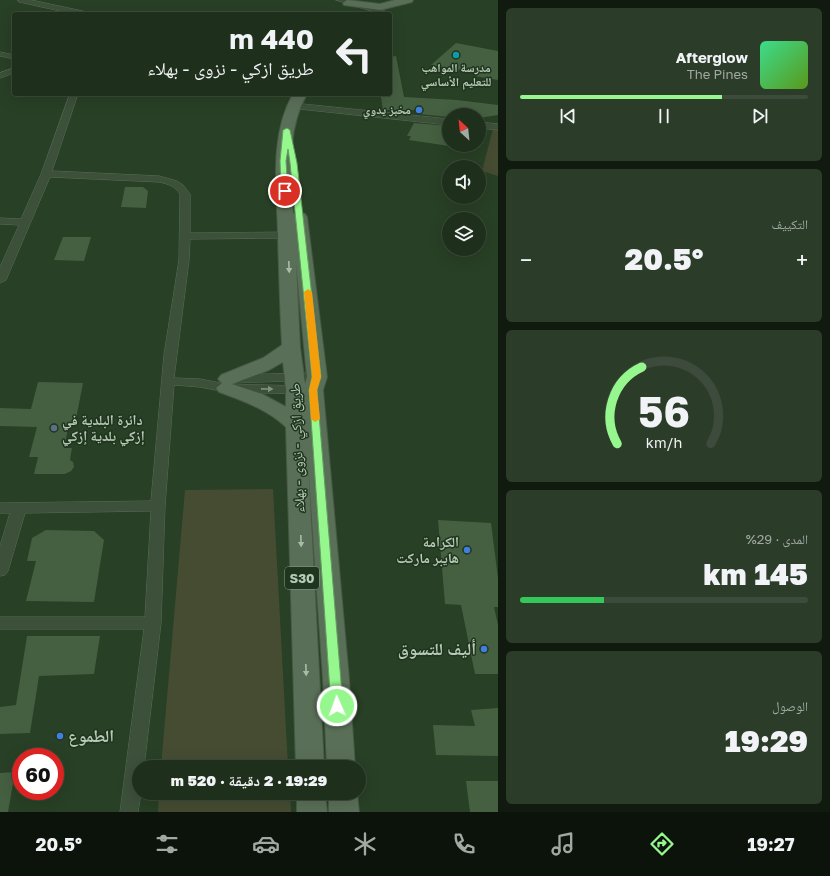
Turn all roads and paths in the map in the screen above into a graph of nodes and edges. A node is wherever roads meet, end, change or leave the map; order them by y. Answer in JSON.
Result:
{"nodes":[{"id":1,"x":22,"y":0,"type":"edge"},
{"id":2,"x":409,"y":0,"type":"edge"},
{"id":3,"x":344,"y":2,"type":"edge"},
{"id":4,"x":75,"y":12,"type":"edge"},
{"id":5,"x":363,"y":12,"type":"edge"},
{"id":6,"x":379,"y":12,"type":"edge"},
{"id":7,"x":389,"y":12,"type":"edge"},
{"id":8,"x":0,"y":54,"type":"edge"},
{"id":9,"x":12,"y":57,"type":"edge"},
{"id":10,"x":12,"y":71,"type":"edge"},
{"id":11,"x":0,"y":76,"type":"edge"},
{"id":12,"x":73,"y":96,"type":"edge"},
{"id":13,"x":299,"y":96,"type":"edge"},
{"id":14,"x":293,"y":106,"type":"junction"},
{"id":15,"x":442,"y":121,"type":"edge"},
{"id":16,"x":486,"y":126,"type":"edge"},
{"id":17,"x":498,"y":127,"type":"edge"},
{"id":18,"x":46,"y":174,"type":"junction"},
{"id":19,"x":0,"y":221,"type":"edge"},
{"id":20,"x":24,"y":222,"type":"junction"},
{"id":21,"x":184,"y":236,"type":"junction"},
{"id":22,"x":294,"y":236,"type":"junction"},
{"id":23,"x":0,"y":280,"type":"edge"},
{"id":24,"x":291,"y":347,"type":"junction"},
{"id":25,"x":168,"y":381,"type":"junction"},
{"id":26,"x":227,"y":384,"type":"junction"},
{"id":27,"x":305,"y":384,"type":"junction"},
{"id":28,"x":296,"y":426,"type":"junction"},
{"id":29,"x":158,"y":506,"type":"junction"},
{"id":30,"x":0,"y":508,"type":"edge"},
{"id":31,"x":19,"y":508,"type":"junction"},
{"id":32,"x":0,"y":572,"type":"edge"},
{"id":33,"x":0,"y":623,"type":"edge"},
{"id":34,"x":153,"y":623,"type":"junction"},
{"id":35,"x":310,"y":760,"type":"edge"},
{"id":36,"x":341,"y":760,"type":"edge"},
{"id":37,"x":311,"y":800,"type":"edge"},
{"id":38,"x":343,"y":800,"type":"edge"},
{"id":39,"x":129,"y":812,"type":"edge"},
{"id":40,"x":312,"y":812,"type":"edge"},
{"id":41,"x":344,"y":812,"type":"edge"}],
"edges":[{"from":1,"to":4,"type":"street"},
{"from":2,"to":3,"type":"main road"},
{"from":2,"to":7,"type":"main road"},
{"from":3,"to":5,"type":"main road"},
{"from":3,"to":6,"type":"street"},
{"from":8,"to":9,"type":"street"},
{"from":10,"to":11,"type":"street"},
{"from":12,"to":18,"type":"street"},
{"from":13,"to":14,"type":"main road","name":"طريق ازكي - نزوى - بهلاء","number":"S30"},
{"from":14,"to":15,"type":"street"},
{"from":14,"to":22,"type":"main road","name":"طريق ازكي - نزوى - بهلاء","number":"S30"},
{"from":16,"to":17,"type":"street"},
{"from":18,"to":20,"type":"street"},
{"from":18,"to":21,"type":"street"},
{"from":19,"to":20,"type":"street"},
{"from":20,"to":23,"type":"street"},
{"from":21,"to":22,"type":"street"},
{"from":21,"to":25,"type":"street"},
{"from":22,"to":24,"type":"main road","name":"طريق ازكي - نزوى - بهلاء","number":"S30","one_way":true},
{"from":22,"to":27,"type":"main road","name":"طريق ازكي - نزوى - بهلاء","number":"S30"},
{"from":24,"to":26,"type":"main road"},
{"from":24,"to":27,"type":"main road","name":"طريق ازكي - نزوى - بهلاء","number":"S30"},
{"from":25,"to":26,"type":"street"},
{"from":25,"to":29,"type":"street"},
{"from":26,"to":27,"type":"street"},
{"from":26,"to":28,"type":"main road"},
{"from":27,"to":28,"type":"main road","name":"طريق ازكي - نزوى - بهلاء","number":"S30"},
{"from":27,"to":36,"type":"main road","name":"طريق ازكي - نزوى - بهلاء","number":"S30"},
{"from":28,"to":35,"type":"main road","name":"طريق ازكي - نزوى - بهلاء","number":"S30","one_way":true},
{"from":29,"to":31,"type":"street"},
{"from":29,"to":34,"type":"street"},
{"from":30,"to":31,"type":"street"},
{"from":31,"to":32,"type":"street"},
{"from":33,"to":34,"type":"street"},
{"from":34,"to":39,"type":"street"},
{"from":37,"to":40,"type":"main road"},
{"from":38,"to":41,"type":"main road"}]}
